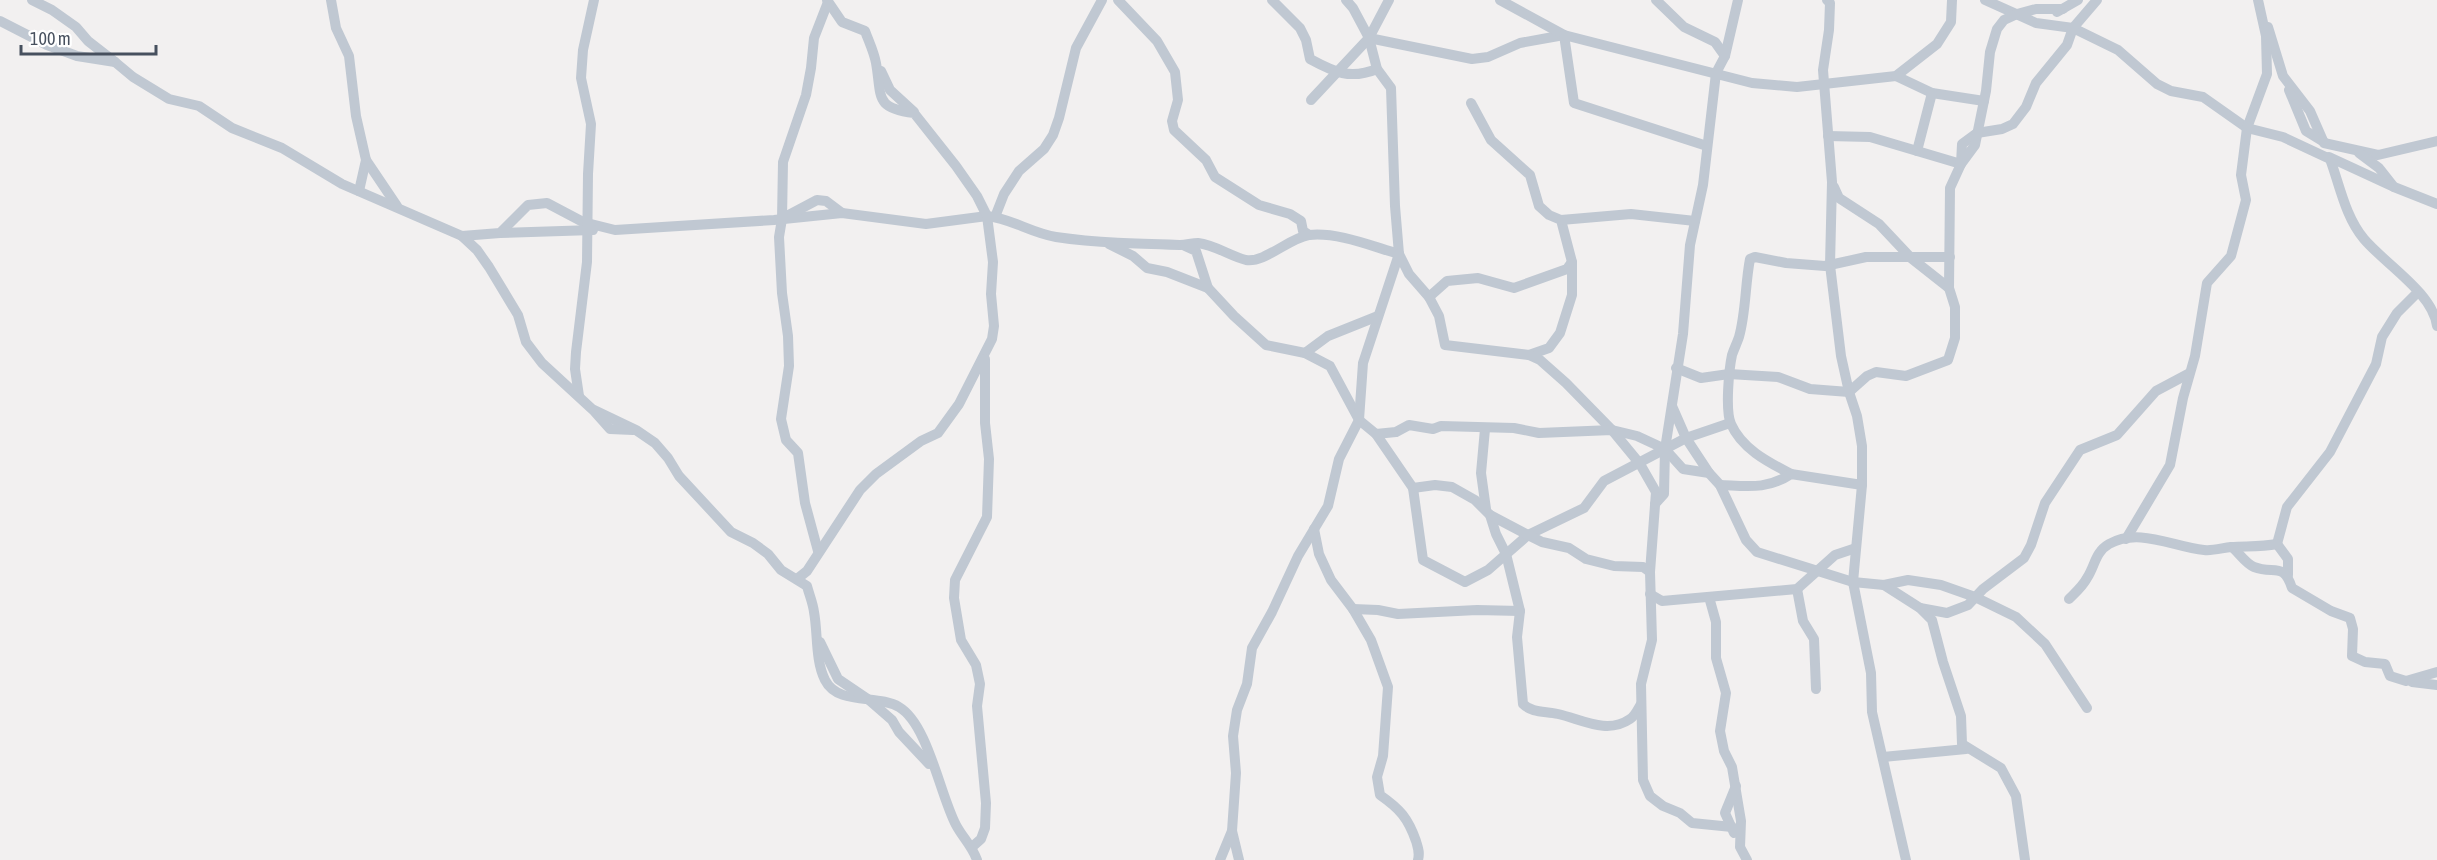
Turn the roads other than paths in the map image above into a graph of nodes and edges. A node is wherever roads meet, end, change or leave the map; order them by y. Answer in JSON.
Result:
{"nodes":[{"id":1,"x":32,"y":0,"type":"edge"},
{"id":2,"x":331,"y":0,"type":"edge"},
{"id":3,"x":594,"y":0,"type":"edge"},
{"id":4,"x":1102,"y":0,"type":"edge"},
{"id":5,"x":1272,"y":0,"type":"edge"},
{"id":6,"x":1346,"y":0,"type":"edge"},
{"id":7,"x":1389,"y":0,"type":"edge"},
{"id":8,"x":1500,"y":0,"type":"edge"},
{"id":9,"x":1656,"y":0,"type":"edge"},
{"id":10,"x":1738,"y":0,"type":"edge"},
{"id":11,"x":1827,"y":0,"type":"edge"},
{"id":12,"x":1952,"y":0,"type":"edge"},
{"id":13,"x":2078,"y":0,"type":"edge"},
{"id":14,"x":2097,"y":0,"type":"edge"},
{"id":15,"x":827,"y":1,"type":"edge"},
{"id":16,"x":1992,"y":1,"type":"edge"},
{"id":17,"x":1123,"y":2,"type":"edge"},
{"id":18,"x":2258,"y":2,"type":"edge"},
{"id":19,"x":52,"y":5,"type":"edge"},
{"id":20,"x":2063,"y":9,"type":"junction"},
{"id":21,"x":2017,"y":14,"type":"junction"},
{"id":22,"x":0,"y":21,"type":"edge"},
{"id":23,"x":2036,"y":23,"type":"junction"},
{"id":24,"x":2073,"y":28,"type":"junction"},
{"id":25,"x":1564,"y":35,"type":"junction"},
{"id":26,"x":1369,"y":38,"type":"junction"},
{"id":27,"x":1725,"y":56,"type":"junction"},
{"id":28,"x":115,"y":62,"type":"junction"},
{"id":29,"x":1377,"y":69,"type":"junction"},
{"id":30,"x":1337,"y":73,"type":"junction"},
{"id":31,"x":1716,"y":73,"type":"junction"},
{"id":32,"x":1896,"y":76,"type":"junction"},
{"id":33,"x":1824,"y":84,"type":"junction"},
{"id":34,"x":1932,"y":93,"type":"junction"},
{"id":35,"x":1311,"y":100,"type":"dead end"},
{"id":36,"x":1984,"y":101,"type":"junction"},
{"id":37,"x":1471,"y":103,"type":"dead end"},
{"id":38,"x":2247,"y":128,"type":"junction"},
{"id":39,"x":1977,"y":133,"type":"junction"},
{"id":40,"x":1828,"y":136,"type":"junction"},
{"id":41,"x":2437,"y":141,"type":"edge"},
{"id":42,"x":2324,"y":143,"type":"junction"},
{"id":43,"x":1707,"y":146,"type":"junction"},
{"id":44,"x":2354,"y":148,"type":"junction"},
{"id":45,"x":1917,"y":151,"type":"junction"},
{"id":46,"x":2330,"y":159,"type":"junction"},
{"id":47,"x":366,"y":160,"type":"junction"},
{"id":48,"x":1961,"y":164,"type":"junction"},
{"id":49,"x":1832,"y":182,"type":"junction"},
{"id":50,"x":2394,"y":187,"type":"junction"},
{"id":51,"x":359,"y":191,"type":"junction"},
{"id":52,"x":2437,"y":204,"type":"edge"},
{"id":53,"x":399,"y":208,"type":"junction"},
{"id":54,"x":842,"y":213,"type":"junction"},
{"id":55,"x":991,"y":216,"type":"junction"},
{"id":56,"x":782,"y":219,"type":"junction"},
{"id":57,"x":1561,"y":220,"type":"junction"},
{"id":58,"x":1695,"y":221,"type":"junction"},
{"id":59,"x":587,"y":227,"type":"junction"},
{"id":60,"x":500,"y":233,"type":"junction"},
{"id":61,"x":1309,"y":235,"type":"junction"},
{"id":62,"x":462,"y":236,"type":"junction"},
{"id":63,"x":1104,"y":241,"type":"junction"},
{"id":64,"x":1184,"y":245,"type":"junction"},
{"id":65,"x":1399,"y":254,"type":"junction"},
{"id":66,"x":1950,"y":257,"type":"junction"},
{"id":67,"x":1911,"y":258,"type":"junction"},
{"id":68,"x":1572,"y":262,"type":"junction"},
{"id":69,"x":1830,"y":265,"type":"junction"},
{"id":70,"x":1208,"y":288,"type":"junction"},
{"id":71,"x":1949,"y":288,"type":"junction"},
{"id":72,"x":2418,"y":292,"type":"junction"},
{"id":73,"x":1429,"y":297,"type":"junction"},
{"id":74,"x":1378,"y":316,"type":"junction"},
{"id":75,"x":2437,"y":326,"type":"edge"},
{"id":76,"x":985,"y":353,"type":"junction"},
{"id":77,"x":1305,"y":353,"type":"junction"},
{"id":78,"x":1529,"y":355,"type":"junction"},
{"id":79,"x":1676,"y":368,"type":"junction"},
{"id":80,"x":1729,"y":374,"type":"junction"},
{"id":81,"x":2188,"y":374,"type":"junction"},
{"id":82,"x":1849,"y":392,"type":"junction"},
{"id":83,"x":579,"y":396,"type":"junction"},
{"id":84,"x":1671,"y":406,"type":"junction"},
{"id":85,"x":1359,"y":420,"type":"junction"},
{"id":86,"x":1730,"y":423,"type":"junction"},
{"id":87,"x":1485,"y":429,"type":"junction"},
{"id":88,"x":1612,"y":430,"type":"junction"},
{"id":89,"x":1376,"y":434,"type":"junction"},
{"id":90,"x":1686,"y":438,"type":"junction"},
{"id":91,"x":1665,"y":449,"type":"junction"},
{"id":92,"x":1640,"y":464,"type":"junction"},
{"id":93,"x":1709,"y":473,"type":"junction"},
{"id":94,"x":1791,"y":474,"type":"junction"},
{"id":95,"x":1720,"y":485,"type":"junction"},
{"id":96,"x":1862,"y":485,"type":"junction"},
{"id":97,"x":1413,"y":488,"type":"junction"},
{"id":98,"x":1655,"y":504,"type":"junction"},
{"id":99,"x":1488,"y":512,"type":"junction"},
{"id":100,"x":1314,"y":529,"type":"junction"},
{"id":101,"x":1528,"y":535,"type":"junction"},
{"id":102,"x":2126,"y":539,"type":"junction"},
{"id":103,"x":2277,"y":544,"type":"junction"},
{"id":104,"x":2232,"y":547,"type":"junction"},
{"id":105,"x":1856,"y":548,"type":"junction"},
{"id":106,"x":818,"y":551,"type":"junction"},
{"id":107,"x":1506,"y":554,"type":"junction"},
{"id":108,"x":1650,"y":572,"type":"junction"},
{"id":109,"x":1817,"y":572,"type":"junction"},
{"id":110,"x":2288,"y":575,"type":"junction"},
{"id":111,"x":797,"y":579,"type":"junction"},
{"id":112,"x":1854,"y":582,"type":"junction"},
{"id":113,"x":1884,"y":585,"type":"junction"},
{"id":114,"x":1797,"y":589,"type":"junction"},
{"id":115,"x":1650,"y":594,"type":"junction"},
{"id":116,"x":1709,"y":597,"type":"junction"},
{"id":117,"x":1975,"y":597,"type":"junction"},
{"id":118,"x":2069,"y":599,"type":"dead end"},
{"id":119,"x":1920,"y":608,"type":"junction"},
{"id":120,"x":1353,"y":609,"type":"junction"},
{"id":121,"x":1520,"y":611,"type":"junction"},
{"id":122,"x":2437,"y":672,"type":"edge"},
{"id":123,"x":2406,"y":681,"type":"junction"},
{"id":124,"x":2437,"y":685,"type":"edge"},
{"id":125,"x":1816,"y":689,"type":"dead end"},
{"id":126,"x":870,"y":700,"type":"junction"},
{"id":127,"x":1642,"y":704,"type":"junction"},
{"id":128,"x":2087,"y":708,"type":"dead end"},
{"id":129,"x":1966,"y":749,"type":"junction"},
{"id":130,"x":1883,"y":757,"type":"junction"},
{"id":131,"x":936,"y":773,"type":"junction"},
{"id":132,"x":1736,"y":786,"type":"junction"},
{"id":133,"x":1732,"y":827,"type":"junction"},
{"id":134,"x":1232,"y":831,"type":"junction"},
{"id":135,"x":1740,"y":847,"type":"junction"},
{"id":136,"x":972,"y":848,"type":"junction"},
{"id":137,"x":977,"y":860,"type":"edge"},
{"id":138,"x":1220,"y":860,"type":"edge"},
{"id":139,"x":1239,"y":860,"type":"edge"},
{"id":140,"x":1418,"y":860,"type":"edge"},
{"id":141,"x":1747,"y":860,"type":"edge"},
{"id":142,"x":1906,"y":860,"type":"edge"},
{"id":143,"x":2025,"y":860,"type":"edge"}],
"edges":[{"from":1,"to":19,"type":"street"},
{"from":2,"to":47,"type":"street"},
{"from":3,"to":59,"type":"street"},
{"from":4,"to":55,"type":"street"},
{"from":5,"to":30,"type":"street"},
{"from":6,"to":26,"type":"street"},
{"from":7,"to":26,"type":"street"},
{"from":8,"to":25,"type":"street"},
{"from":9,"to":27,"type":"street"},
{"from":10,"to":27,"type":"street"},
{"from":11,"to":33,"type":"street"},
{"from":12,"to":32,"type":"street"},
{"from":13,"to":20,"type":"street"},
{"from":14,"to":24,"type":"street"},
{"from":15,"to":55,"type":"street"},
{"from":15,"to":56,"type":"street"},
{"from":16,"to":21,"type":"street"},
{"from":17,"to":61,"type":"street"},
{"from":18,"to":38,"type":"street"},
{"from":18,"to":42,"type":"street"},
{"from":19,"to":28,"type":"street"},
{"from":20,"to":21,"type":"street"},
{"from":20,"to":23,"type":"street"},
{"from":21,"to":23,"type":"street"},
{"from":21,"to":36,"type":"street"},
{"from":22,"to":28,"type":"street"},
{"from":23,"to":24,"type":"street"},
{"from":24,"to":38,"type":"street"},
{"from":24,"to":39,"type":"street"},
{"from":25,"to":26,"type":"street"},
{"from":25,"to":31,"type":"street"},
{"from":25,"to":43,"type":"street"},
{"from":26,"to":29,"type":"street"},
{"from":26,"to":30,"type":"street"},
{"from":27,"to":31,"type":"street"},
{"from":28,"to":51,"type":"street"},
{"from":29,"to":30,"type":"street"},
{"from":29,"to":65,"type":"street"},
{"from":30,"to":35,"type":"street"},
{"from":31,"to":33,"type":"street"},
{"from":31,"to":43,"type":"street"},
{"from":32,"to":33,"type":"street"},
{"from":32,"to":34,"type":"street"},
{"from":33,"to":40,"type":"street"},
{"from":34,"to":36,"type":"street"},
{"from":34,"to":45,"type":"street"},
{"from":36,"to":39,"type":"street"},
{"from":37,"to":57,"type":"street"},
{"from":38,"to":46,"type":"street"},
{"from":38,"to":81,"type":"street"},
{"from":39,"to":48,"type":"street"},
{"from":40,"to":45,"type":"street"},
{"from":40,"to":49,"type":"street"},
{"from":41,"to":44,"type":"street"},
{"from":42,"to":44,"type":"street"},
{"from":42,"to":46,"type":"street"},
{"from":43,"to":58,"type":"street"},
{"from":44,"to":50,"type":"street"},
{"from":45,"to":48,"type":"street"},
{"from":46,"to":50,"type":"street"},
{"from":46,"to":72,"type":"street"},
{"from":47,"to":51,"type":"street"},
{"from":47,"to":53,"type":"street"},
{"from":48,"to":66,"type":"street"},
{"from":49,"to":67,"type":"street"},
{"from":49,"to":69,"type":"street"},
{"from":50,"to":52,"type":"street"},
{"from":51,"to":53,"type":"street"},
{"from":53,"to":62,"type":"street"},
{"from":54,"to":55,"type":"street"},
{"from":54,"to":56,"type":"street"},
{"from":54,"to":56,"type":"street"},
{"from":55,"to":63,"type":"street"},
{"from":55,"to":76,"type":"street"},
{"from":56,"to":59,"type":"street"},
{"from":56,"to":106,"type":"street"},
{"from":57,"to":58,"type":"street"},
{"from":57,"to":68,"type":"street"},
{"from":58,"to":79,"type":"street"},
{"from":59,"to":60,"type":"street"},
{"from":59,"to":60,"type":"street"},
{"from":59,"to":83,"type":"street"},
{"from":60,"to":62,"type":"street"},
{"from":61,"to":64,"type":"street"},
{"from":61,"to":65,"type":"street"},
{"from":62,"to":83,"type":"street"},
{"from":63,"to":64,"type":"street"},
{"from":63,"to":70,"type":"street"},
{"from":64,"to":70,"type":"street"},
{"from":65,"to":73,"type":"street"},
{"from":65,"to":74,"type":"street"},
{"from":66,"to":67,"type":"street"},
{"from":66,"to":71,"type":"street"},
{"from":67,"to":69,"type":"street"},
{"from":67,"to":71,"type":"street"},
{"from":68,"to":73,"type":"street"},
{"from":68,"to":78,"type":"street"},
{"from":69,"to":80,"type":"street"},
{"from":69,"to":82,"type":"street"},
{"from":70,"to":77,"type":"street"},
{"from":71,"to":82,"type":"street"},
{"from":72,"to":75,"type":"street"},
{"from":72,"to":103,"type":"street"},
{"from":73,"to":78,"type":"street"},
{"from":74,"to":77,"type":"street"},
{"from":74,"to":85,"type":"street"},
{"from":76,"to":106,"type":"street"},
{"from":76,"to":136,"type":"street"},
{"from":77,"to":85,"type":"street"},
{"from":78,"to":88,"type":"street"},
{"from":79,"to":80,"type":"street"},
{"from":79,"to":84,"type":"street"},
{"from":80,"to":82,"type":"street"},
{"from":80,"to":86,"type":"street"},
{"from":81,"to":102,"type":"street"},
{"from":81,"to":117,"type":"street"},
{"from":82,"to":96,"type":"street"},
{"from":83,"to":111,"type":"street"},
{"from":84,"to":90,"type":"street"},
{"from":84,"to":91,"type":"street"},
{"from":85,"to":89,"type":"street"},
{"from":85,"to":100,"type":"street"},
{"from":86,"to":90,"type":"street"},
{"from":86,"to":94,"type":"street"},
{"from":87,"to":88,"type":"street"},
{"from":87,"to":89,"type":"street"},
{"from":87,"to":99,"type":"street"},
{"from":88,"to":91,"type":"street"},
{"from":88,"to":92,"type":"street"},
{"from":89,"to":97,"type":"street"},
{"from":90,"to":91,"type":"street"},
{"from":90,"to":93,"type":"street"},
{"from":91,"to":92,"type":"street"},
{"from":91,"to":93,"type":"street"},
{"from":91,"to":98,"type":"street"},
{"from":92,"to":98,"type":"street"},
{"from":92,"to":101,"type":"street"},
{"from":93,"to":95,"type":"street"},
{"from":94,"to":95,"type":"street"},
{"from":94,"to":96,"type":"street"},
{"from":95,"to":109,"type":"street"},
{"from":96,"to":105,"type":"street"},
{"from":97,"to":99,"type":"street"},
{"from":97,"to":107,"type":"street"},
{"from":98,"to":108,"type":"street"},
{"from":99,"to":101,"type":"street"},
{"from":99,"to":107,"type":"street"},
{"from":100,"to":120,"type":"street"},
{"from":100,"to":134,"type":"street"},
{"from":101,"to":107,"type":"street"},
{"from":101,"to":108,"type":"street"},
{"from":102,"to":104,"type":"street"},
{"from":102,"to":118,"type":"street"},
{"from":103,"to":104,"type":"street"},
{"from":103,"to":110,"type":"street"},
{"from":104,"to":110,"type":"street"},
{"from":105,"to":109,"type":"street"},
{"from":105,"to":112,"type":"street"},
{"from":106,"to":111,"type":"street"},
{"from":107,"to":121,"type":"street"},
{"from":108,"to":115,"type":"street"},
{"from":109,"to":112,"type":"street"},
{"from":109,"to":114,"type":"street"},
{"from":110,"to":123,"type":"street"},
{"from":111,"to":126,"type":"street"},
{"from":112,"to":113,"type":"street"},
{"from":112,"to":130,"type":"street"},
{"from":113,"to":117,"type":"street"},
{"from":113,"to":119,"type":"street"},
{"from":114,"to":116,"type":"street"},
{"from":114,"to":125,"type":"street"},
{"from":115,"to":116,"type":"street"},
{"from":115,"to":127,"type":"street"},
{"from":116,"to":132,"type":"street"},
{"from":117,"to":119,"type":"street"},
{"from":117,"to":128,"type":"street"},
{"from":119,"to":129,"type":"street"},
{"from":120,"to":121,"type":"street"},
{"from":120,"to":140,"type":"street"},
{"from":121,"to":127,"type":"street"},
{"from":122,"to":123,"type":"street"},
{"from":123,"to":124,"type":"street"},
{"from":126,"to":131,"type":"street"},
{"from":126,"to":131,"type":"street"},
{"from":127,"to":133,"type":"street"},
{"from":129,"to":130,"type":"street"},
{"from":129,"to":143,"type":"street"},
{"from":130,"to":142,"type":"street"},
{"from":131,"to":136,"type":"street"},
{"from":132,"to":133,"type":"street"},
{"from":132,"to":135,"type":"street"},
{"from":133,"to":135,"type":"street"},
{"from":134,"to":138,"type":"street"},
{"from":134,"to":139,"type":"street"},
{"from":135,"to":141,"type":"street"},
{"from":136,"to":137,"type":"street"}]}
